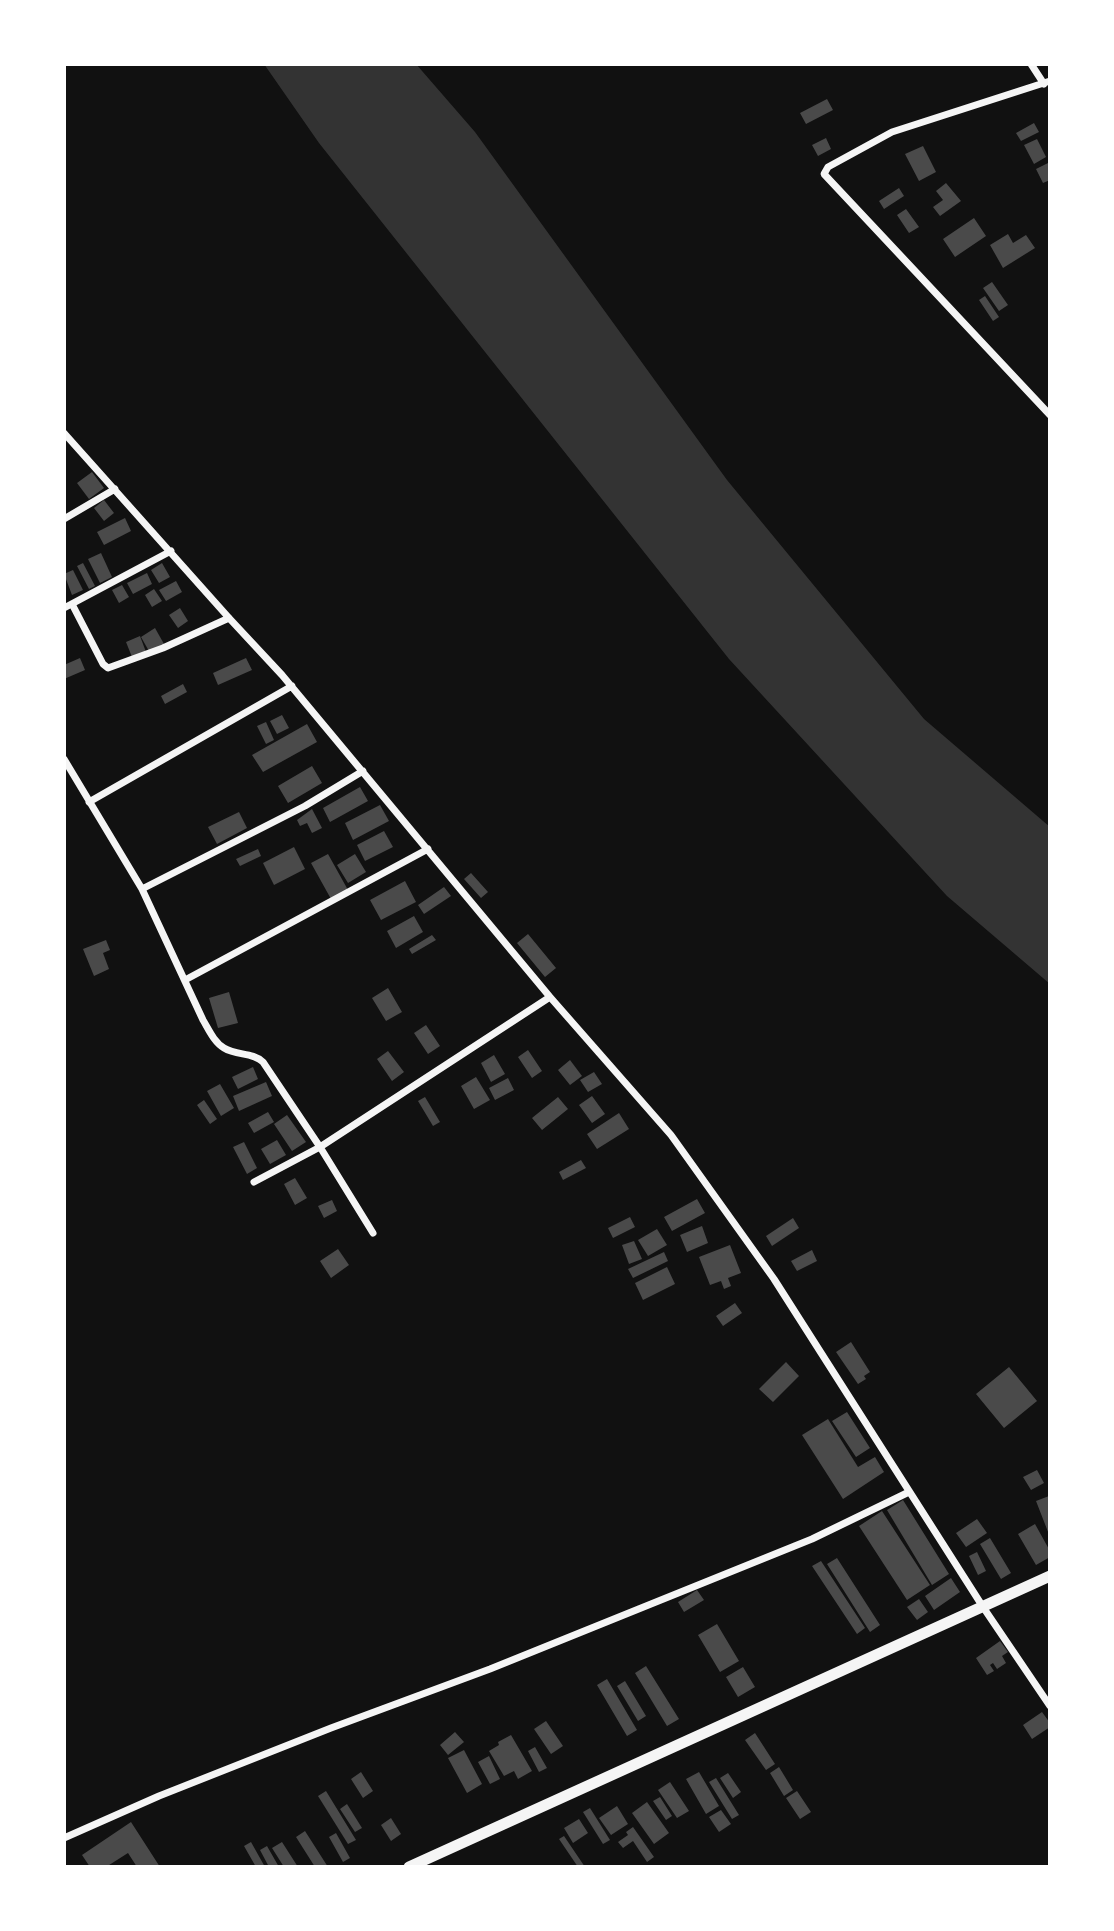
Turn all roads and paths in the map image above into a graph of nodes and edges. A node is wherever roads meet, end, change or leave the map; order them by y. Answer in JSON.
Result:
{"nodes":[{"id":1,"x":1031,"y":64,"type":"edge"},
{"id":2,"x":1047,"y":83,"type":"edge"},
{"id":3,"x":1050,"y":415,"type":"edge"},
{"id":4,"x":64,"y":433,"type":"edge"},
{"id":5,"x":115,"y":489,"type":"junction"},
{"id":6,"x":64,"y":519,"type":"edge"},
{"id":7,"x":171,"y":551,"type":"junction"},
{"id":8,"x":72,"y":604,"type":"junction"},
{"id":9,"x":64,"y":608,"type":"edge"},
{"id":10,"x":229,"y":618,"type":"junction"},
{"id":11,"x":292,"y":686,"type":"junction"},
{"id":12,"x":64,"y":759,"type":"edge"},
{"id":13,"x":363,"y":771,"type":"junction"},
{"id":14,"x":89,"y":802,"type":"junction"},
{"id":15,"x":428,"y":849,"type":"junction"},
{"id":16,"x":142,"y":889,"type":"junction"},
{"id":17,"x":185,"y":980,"type":"junction"},
{"id":18,"x":550,"y":997,"type":"junction"},
{"id":19,"x":320,"y":1147,"type":"junction"},
{"id":20,"x":254,"y":1182,"type":"dead end"},
{"id":21,"x":373,"y":1233,"type":"dead end"},
{"id":22,"x":909,"y":1492,"type":"junction"},
{"id":23,"x":1050,"y":1576,"type":"edge"},
{"id":24,"x":983,"y":1607,"type":"junction"},
{"id":25,"x":1050,"y":1706,"type":"edge"},
{"id":26,"x":64,"y":1838,"type":"edge"},
{"id":27,"x":409,"y":1867,"type":"edge"}],
"edges":[{"from":1,"to":2,"type":"street"},
{"from":2,"to":3,"type":"street"},
{"from":4,"to":5,"type":"street"},
{"from":5,"to":6,"type":"street"},
{"from":5,"to":7,"type":"street"},
{"from":7,"to":8,"type":"street"},
{"from":7,"to":10,"type":"street"},
{"from":8,"to":9,"type":"street"},
{"from":8,"to":10,"type":"street"},
{"from":10,"to":11,"type":"street"},
{"from":11,"to":13,"type":"street"},
{"from":11,"to":14,"type":"street"},
{"from":12,"to":14,"type":"street"},
{"from":13,"to":15,"type":"street"},
{"from":13,"to":16,"type":"street"},
{"from":14,"to":16,"type":"street"},
{"from":15,"to":17,"type":"street"},
{"from":15,"to":18,"type":"street"},
{"from":16,"to":17,"type":"street"},
{"from":17,"to":19,"type":"street"},
{"from":18,"to":19,"type":"street"},
{"from":18,"to":22,"type":"street"},
{"from":19,"to":20,"type":"street"},
{"from":19,"to":21,"type":"street"},
{"from":22,"to":24,"type":"street"},
{"from":22,"to":26,"type":"street"},
{"from":23,"to":24,"type":"main road"},
{"from":24,"to":25,"type":"street"},
{"from":24,"to":27,"type":"main road"}]}
